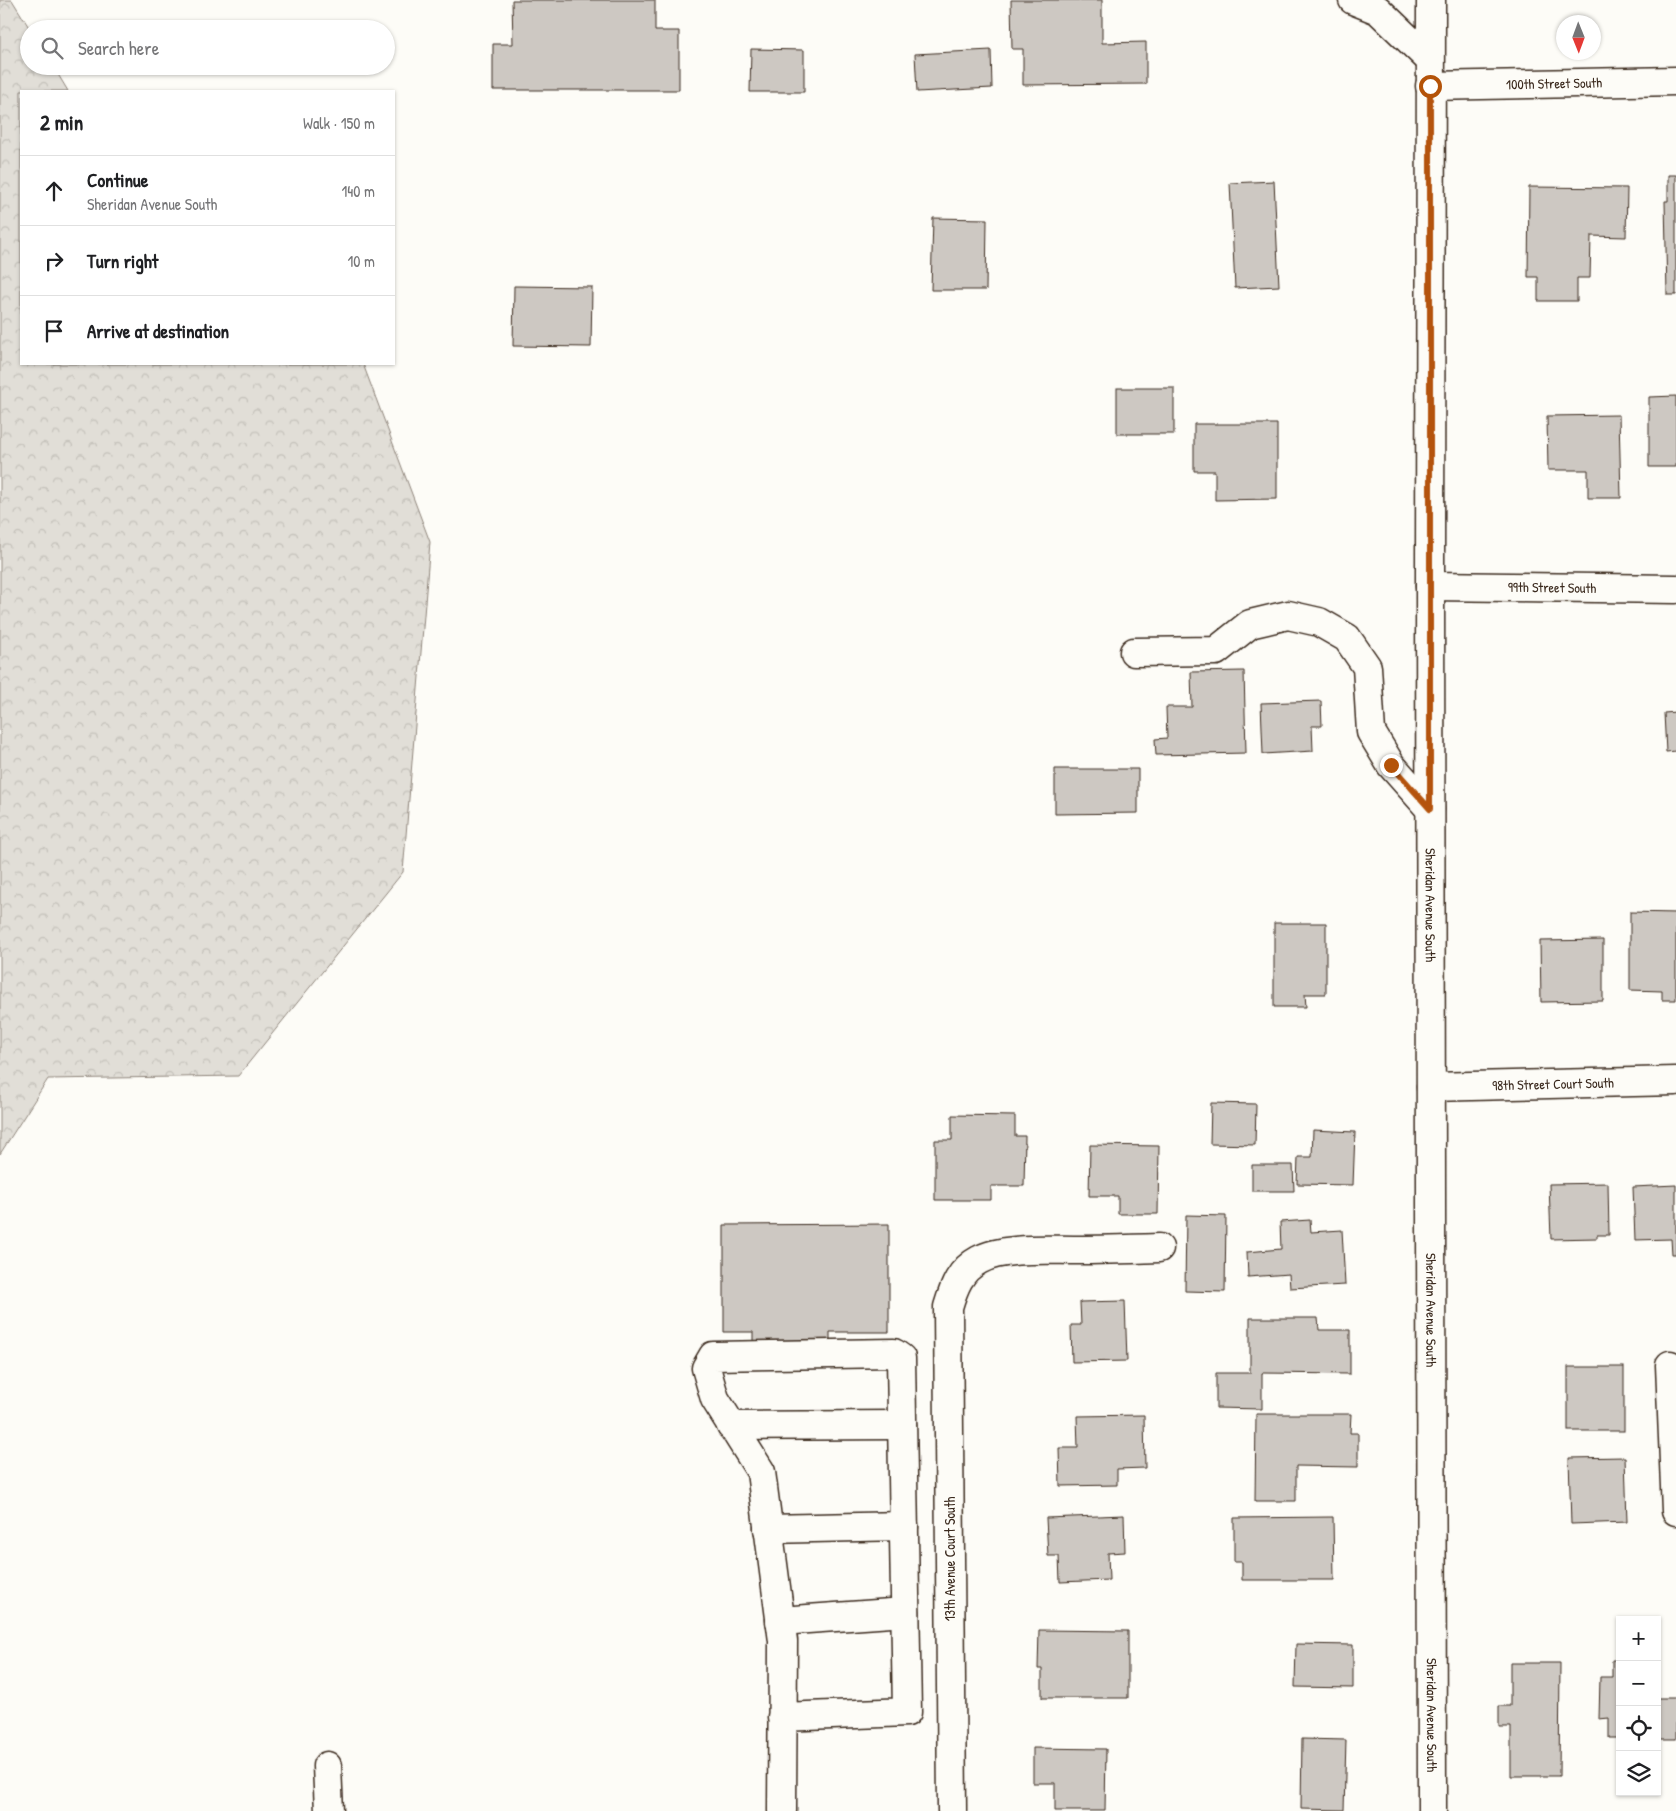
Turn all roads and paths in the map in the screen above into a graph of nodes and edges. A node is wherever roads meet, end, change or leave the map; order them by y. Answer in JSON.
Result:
{"nodes":[{"id":1,"x":1352,"y":0,"type":"edge"},
{"id":2,"x":1430,"y":0,"type":"edge"},
{"id":3,"x":1430,"y":73,"type":"junction"},
{"id":4,"x":1676,"y":81,"type":"edge"},
{"id":5,"x":1430,"y":586,"type":"junction"},
{"id":6,"x":1676,"y":589,"type":"edge"},
{"id":7,"x":1134,"y":652,"type":"dead end"},
{"id":8,"x":1430,"y":809,"type":"junction"},
{"id":9,"x":1676,"y":1081,"type":"edge"},
{"id":10,"x":1431,"y":1087,"type":"junction"},
{"id":11,"x":1159,"y":1248,"type":"dead end"},
{"id":12,"x":1670,"y":1365,"type":"dead end"},
{"id":13,"x":902,"y":1424,"type":"junction"},
{"id":14,"x":731,"y":1426,"type":"junction"},
{"id":15,"x":1676,"y":1511,"type":"edge"},
{"id":16,"x":904,"y":1526,"type":"junction"},
{"id":17,"x":768,"y":1529,"type":"junction"},
{"id":18,"x":905,"y":1612,"type":"junction"},
{"id":19,"x":780,"y":1621,"type":"junction"},
{"id":20,"x":782,"y":1717,"type":"junction"},
{"id":21,"x":327,"y":1766,"type":"dead end"},
{"id":22,"x":329,"y":1811,"type":"edge"},
{"id":23,"x":782,"y":1811,"type":"edge"},
{"id":24,"x":952,"y":1811,"type":"edge"},
{"id":25,"x":1432,"y":1811,"type":"edge"}],
"edges":[{"from":1,"to":3,"type":"street"},
{"from":2,"to":3,"type":"street","name":"Sheridan Avenue South"},
{"from":3,"to":4,"type":"street","name":"100th Street South"},
{"from":3,"to":5,"type":"street","name":"Sheridan Avenue South"},
{"from":5,"to":6,"type":"street","name":"99th Street South"},
{"from":5,"to":8,"type":"street","name":"Sheridan Avenue South"},
{"from":7,"to":8,"type":"street"},
{"from":8,"to":10,"type":"street","name":"Sheridan Avenue South"},
{"from":9,"to":10,"type":"street","name":"98th Street Court South"},
{"from":10,"to":25,"type":"street","name":"Sheridan Avenue South"},
{"from":11,"to":24,"type":"street","name":"13th Avenue Court South"},
{"from":12,"to":15,"type":"street"},
{"from":13,"to":14,"type":"street"},
{"from":13,"to":14,"type":"street"},
{"from":13,"to":16,"type":"street"},
{"from":14,"to":17,"type":"street"},
{"from":16,"to":17,"type":"street"},
{"from":16,"to":18,"type":"street"},
{"from":17,"to":19,"type":"street"},
{"from":18,"to":19,"type":"street"},
{"from":18,"to":20,"type":"street"},
{"from":19,"to":20,"type":"street"},
{"from":20,"to":23,"type":"street"},
{"from":21,"to":22,"type":"street"}]}
